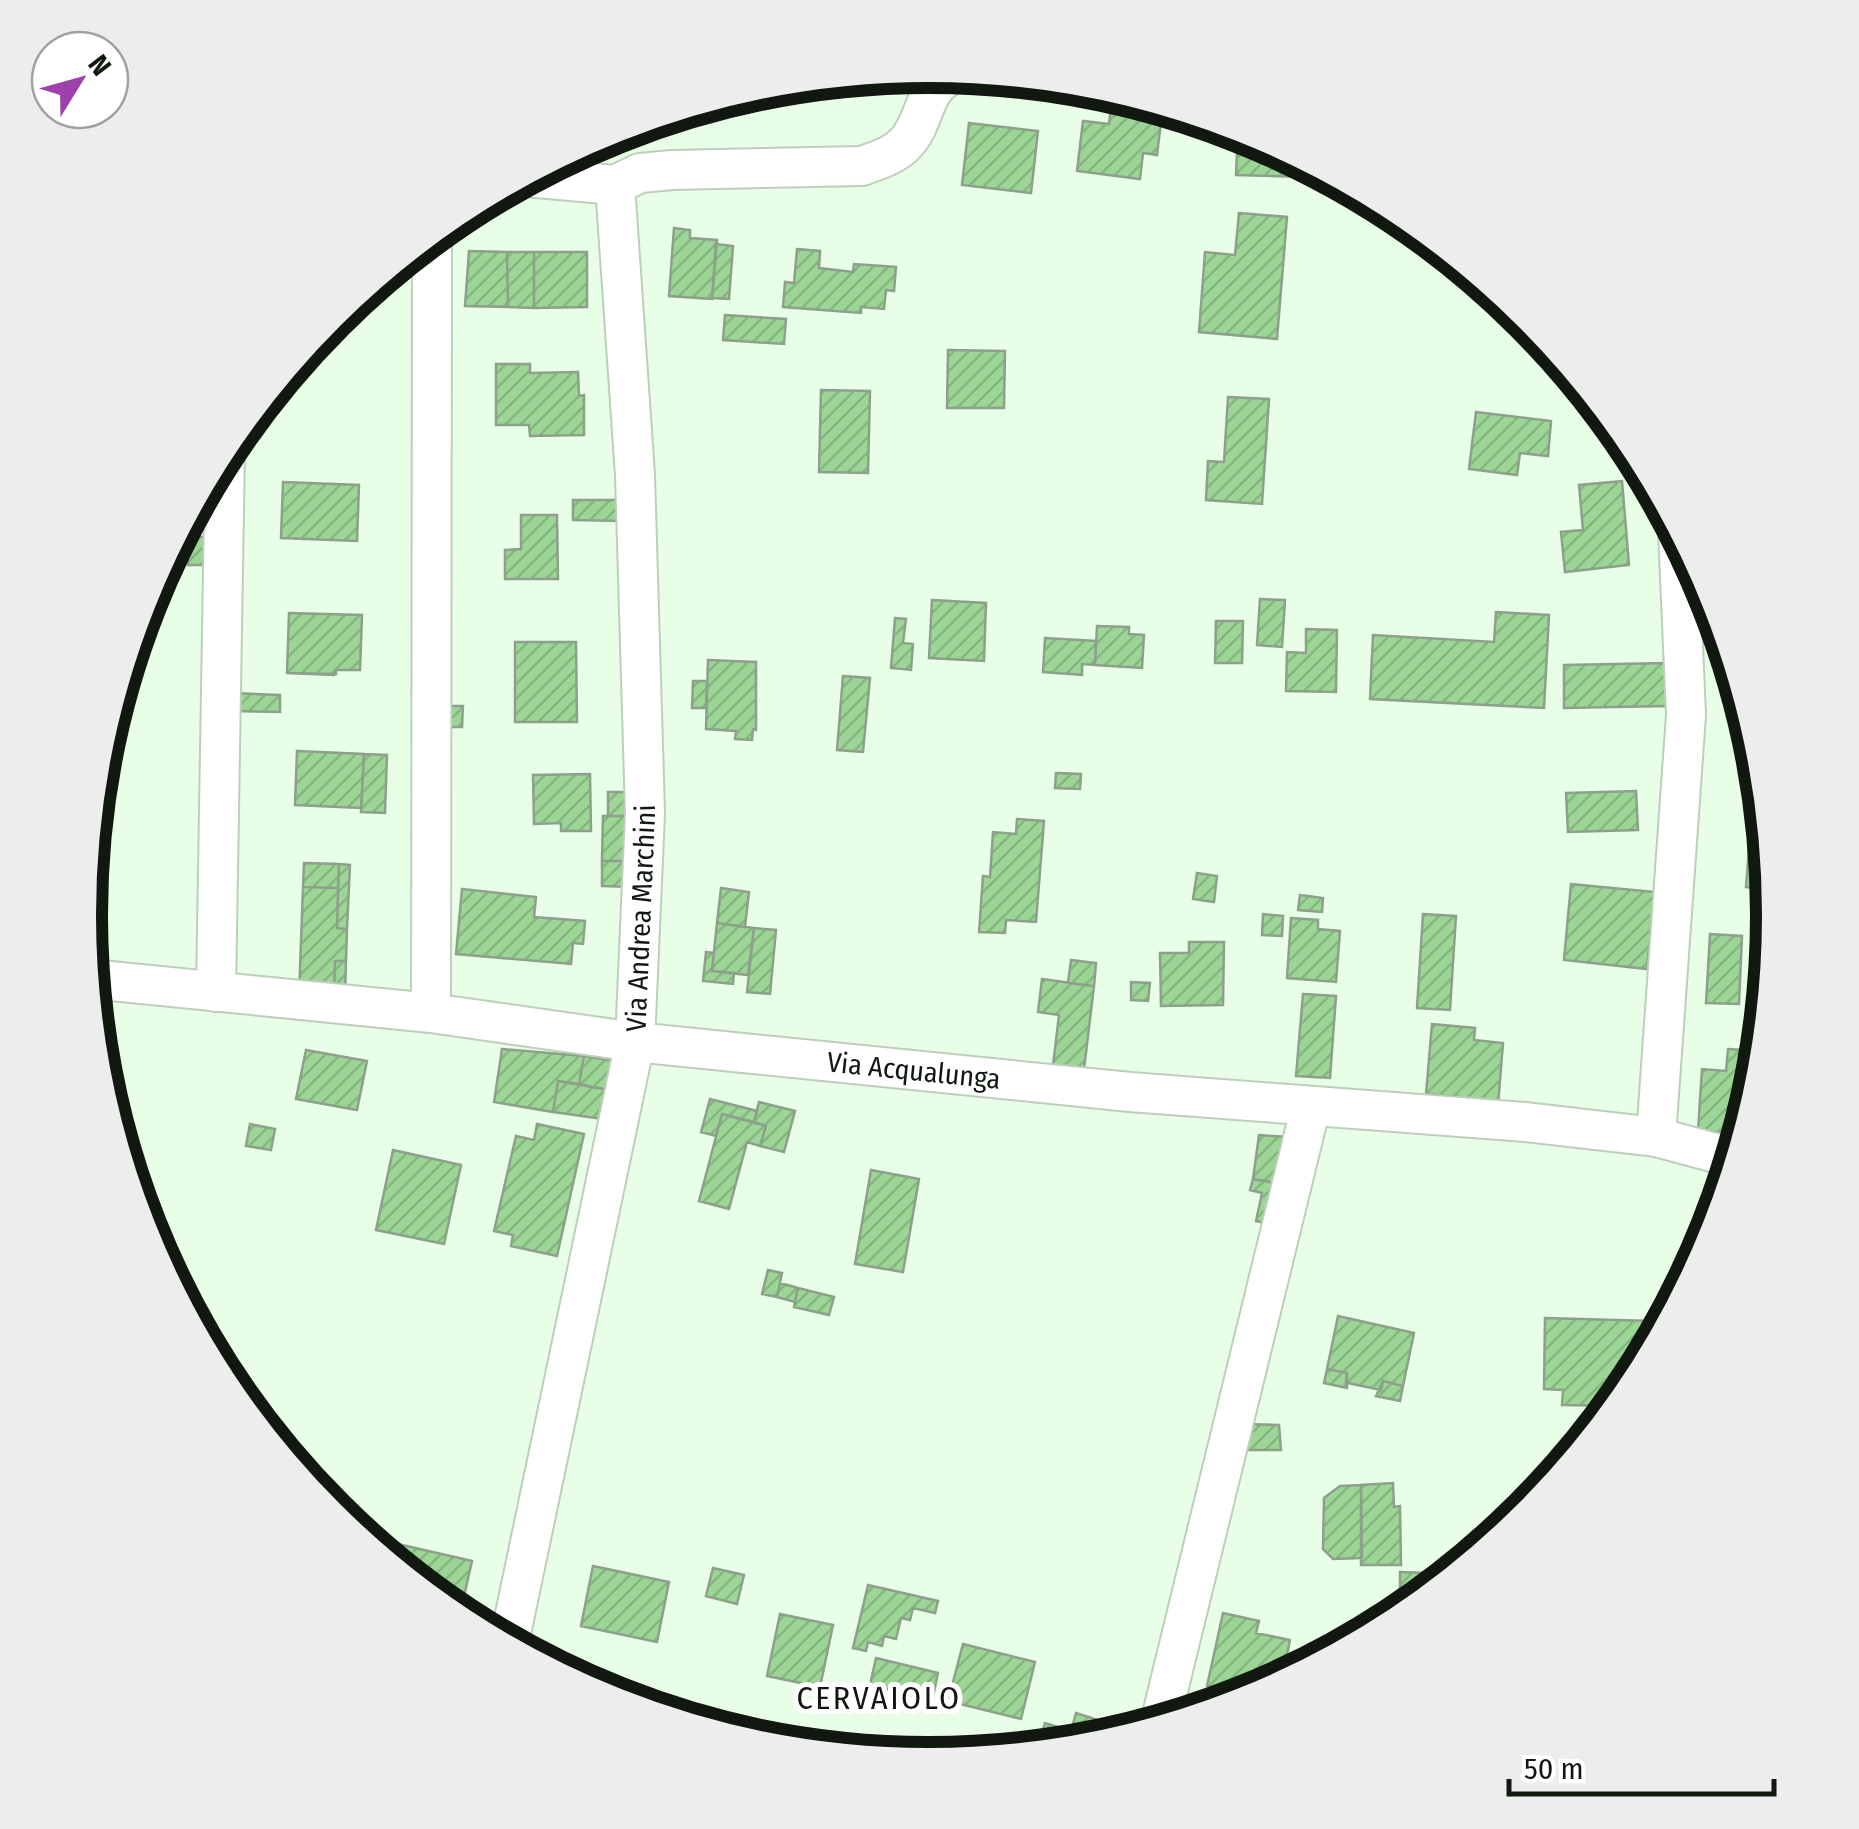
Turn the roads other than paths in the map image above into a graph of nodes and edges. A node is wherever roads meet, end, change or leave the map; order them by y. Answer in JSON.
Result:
{"nodes":[{"id":1,"x":933,"y":88,"type":"edge"},
{"id":2,"x":552,"y":179,"type":"edge"},
{"id":3,"x":615,"y":185,"type":"junction"},
{"id":4,"x":432,"y":254,"type":"edge"},
{"id":5,"x":224,"y":483,"type":"edge"},
{"id":6,"x":1680,"y":567,"type":"edge"},
{"id":7,"x":105,"y":981,"type":"edge"},
{"id":8,"x":216,"y":992,"type":"junction"},
{"id":9,"x":431,"y":1013,"type":"junction"},
{"id":10,"x":636,"y":1042,"type":"junction"},
{"id":11,"x":1311,"y":1106,"type":"junction"},
{"id":12,"x":1656,"y":1137,"type":"junction"},
{"id":13,"x":1721,"y":1154,"type":"edge"},
{"id":14,"x":512,"y":1629,"type":"edge"},
{"id":15,"x":1164,"y":1707,"type":"edge"}],
"edges":[{"from":1,"to":3,"type":"street"},
{"from":2,"to":3,"type":"street"},
{"from":3,"to":10,"type":"street","name":"Via Andrea Marchini"},
{"from":4,"to":9,"type":"street"},
{"from":5,"to":8,"type":"street"},
{"from":6,"to":12,"type":"street"},
{"from":7,"to":8,"type":"street","name":"Via Acqualunga"},
{"from":8,"to":9,"type":"street","name":"Via Acqualunga"},
{"from":9,"to":10,"type":"street","name":"Via Acqualunga"},
{"from":10,"to":11,"type":"street","name":"Via Acqualunga"},
{"from":10,"to":14,"type":"street","name":"Via Andrea Marchini"},
{"from":11,"to":12,"type":"street","name":"Via Acqualunga"},
{"from":11,"to":15,"type":"street"},
{"from":12,"to":13,"type":"street","name":"Via Acqualunga"}]}
